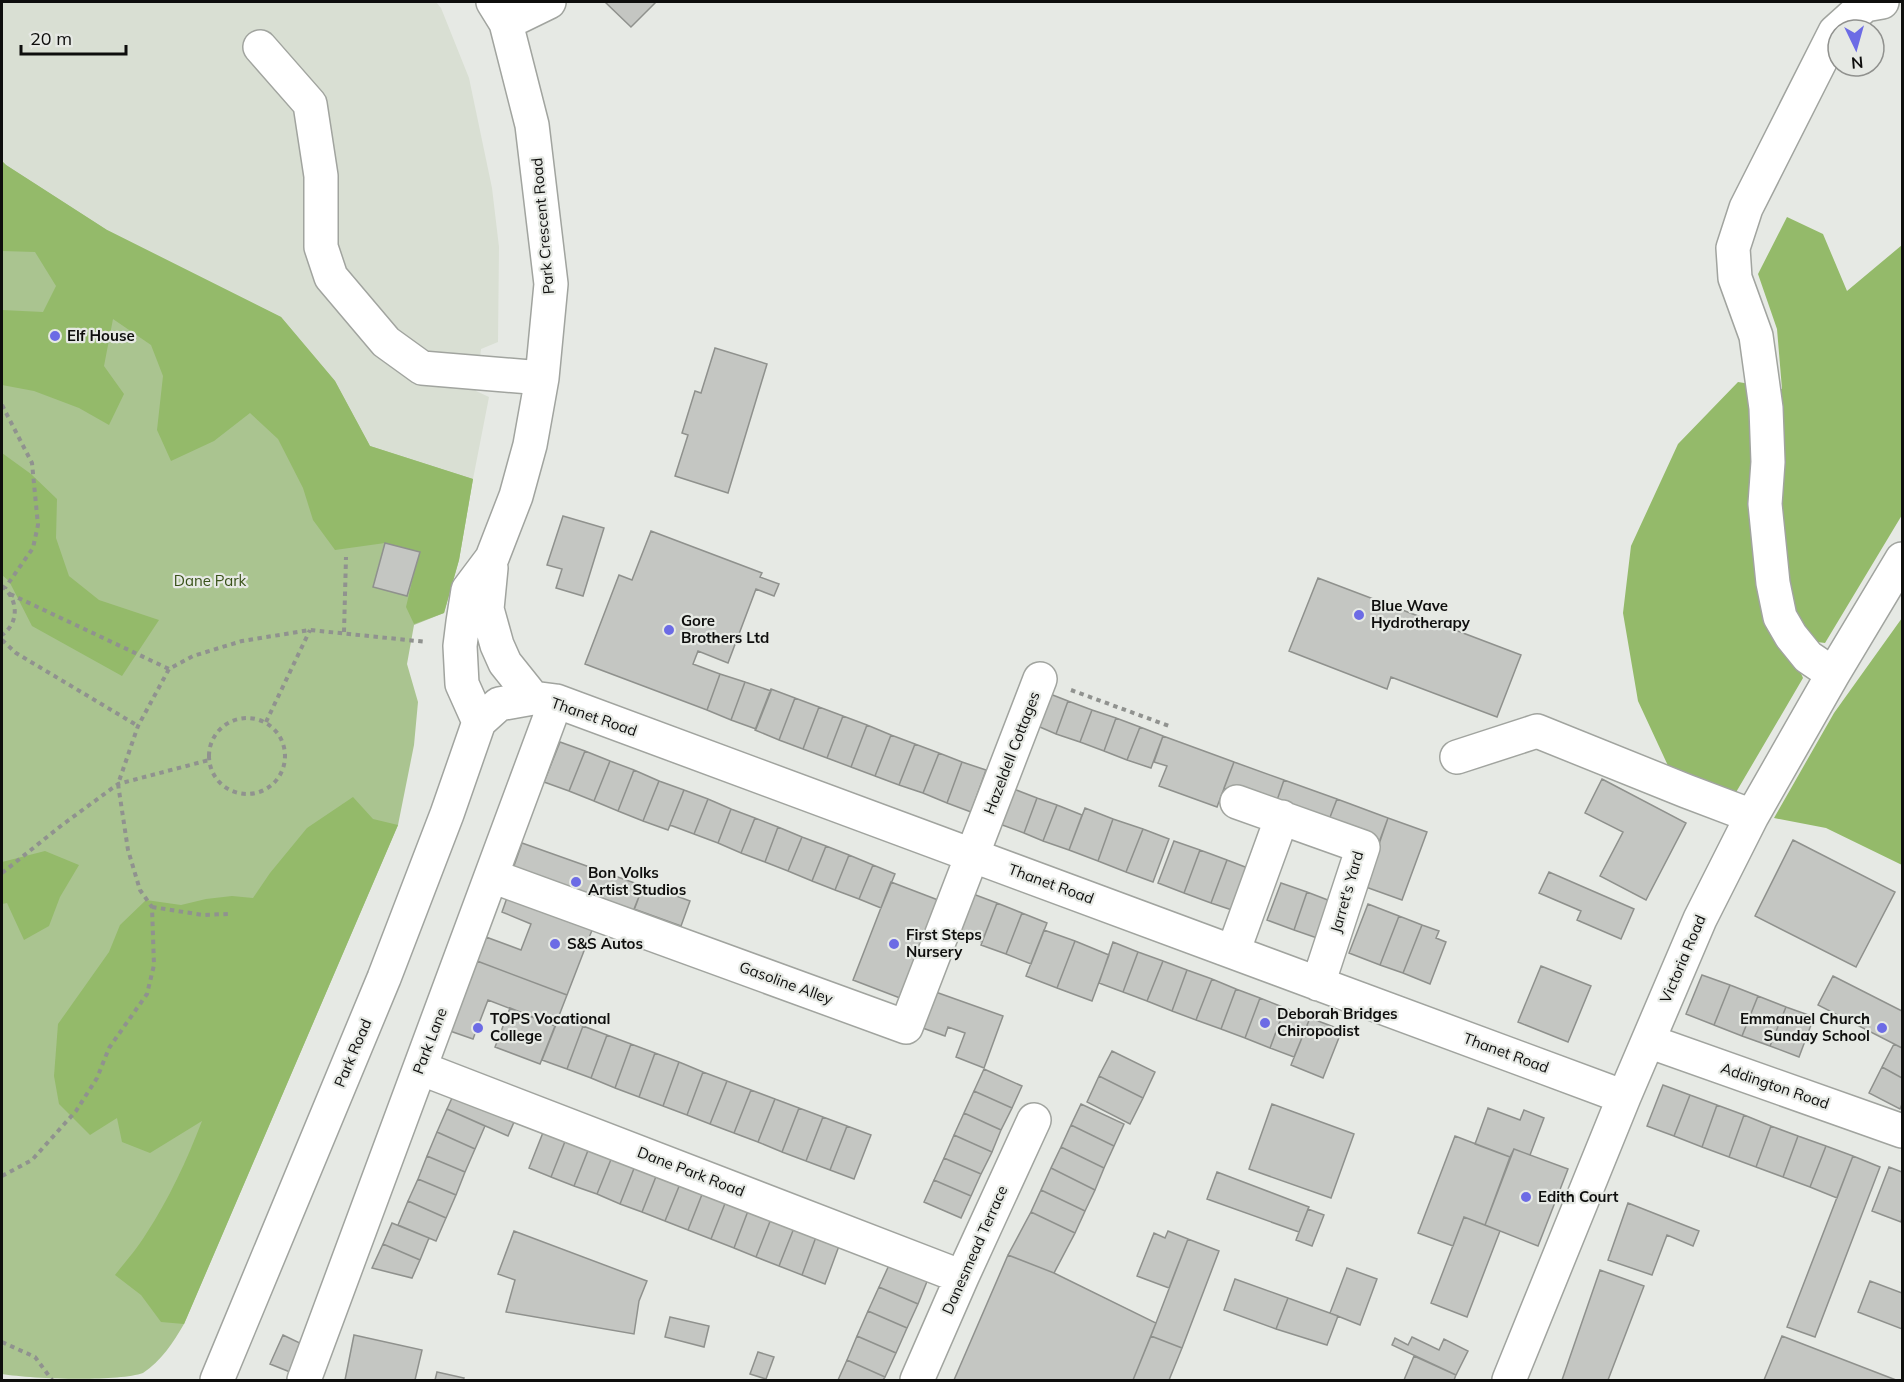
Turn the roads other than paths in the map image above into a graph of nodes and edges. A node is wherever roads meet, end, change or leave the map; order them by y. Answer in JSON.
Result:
{"nodes":[{"id":1,"x":549,"y":2,"type":"edge"},
{"id":2,"x":1882,"y":2,"type":"edge"},
{"id":3,"x":499,"y":12,"type":"edge"},
{"id":4,"x":260,"y":47,"type":"dead end"},
{"id":5,"x":542,"y":378,"type":"junction"},
{"id":6,"x":492,"y":558,"type":"junction"},
{"id":7,"x":1902,"y":559,"type":"edge"},
{"id":8,"x":1833,"y":674,"type":"junction"},
{"id":9,"x":1040,"y":679,"type":"road end"},
{"id":10,"x":545,"y":699,"type":"junction"},
{"id":11,"x":480,"y":722,"type":"junction"},
{"id":12,"x":1457,"y":757,"type":"dead end"},
{"id":13,"x":1237,"y":802,"type":"dead end"},
{"id":14,"x":1752,"y":816,"type":"junction"},
{"id":15,"x":1282,"y":817,"type":"junction"},
{"id":16,"x":973,"y":856,"type":"junction"},
{"id":17,"x":492,"y":876,"type":"junction"},
{"id":18,"x":1233,"y":952,"type":"junction"},
{"id":19,"x":1318,"y":984,"type":"junction"},
{"id":20,"x":1648,"y":1041,"type":"junction"},
{"id":21,"x":420,"y":1068,"type":"junction"},
{"id":22,"x":1624,"y":1097,"type":"junction"},
{"id":23,"x":1034,"y":1120,"type":"dead end"},
{"id":24,"x":1902,"y":1131,"type":"edge"},
{"id":25,"x":962,"y":1276,"type":"junction"},
{"id":26,"x":217,"y":1380,"type":"edge"},
{"id":27,"x":304,"y":1380,"type":"edge"},
{"id":28,"x":917,"y":1380,"type":"edge"},
{"id":29,"x":1509,"y":1380,"type":"edge"}],
"edges":[{"from":1,"to":3,"type":"street"},
{"from":2,"to":8,"type":"street"},
{"from":3,"to":5,"type":"street","name":"Park Crescent Road"},
{"from":4,"to":5,"type":"street"},
{"from":5,"to":6,"type":"street","name":"Park Crescent Road"},
{"from":6,"to":10,"type":"street","name":"Park Crescent Road"},
{"from":6,"to":11,"type":"street","name":"Park Crescent Road"},
{"from":7,"to":8,"type":"street","name":"Victoria Road"},
{"from":8,"to":14,"type":"street","name":"Victoria Road"},
{"from":9,"to":16,"type":"street","name":"Hazeldell Cottages"},
{"from":10,"to":11,"type":"street","name":"Thanet Road"},
{"from":10,"to":16,"type":"street","name":"Thanet Road"},
{"from":10,"to":17,"type":"street","name":"Park Lane"},
{"from":11,"to":26,"type":"street","name":"Park Road"},
{"from":12,"to":14,"type":"street"},
{"from":13,"to":15,"type":"street","name":"Jarret's Yard"},
{"from":14,"to":20,"type":"street","name":"Victoria Road"},
{"from":15,"to":18,"type":"street"},
{"from":15,"to":19,"type":"street","name":"Jarret's Yard"},
{"from":16,"to":17,"type":"street","name":"Gasoline Alley"},
{"from":16,"to":18,"type":"street","name":"Thanet Road"},
{"from":17,"to":21,"type":"street","name":"Park Lane"},
{"from":18,"to":19,"type":"street","name":"Thanet Road"},
{"from":19,"to":22,"type":"street","name":"Thanet Road"},
{"from":20,"to":22,"type":"street","name":"Victoria Road"},
{"from":20,"to":24,"type":"street","name":"Addington Road"},
{"from":21,"to":25,"type":"street","name":"Dane Park Road"},
{"from":21,"to":27,"type":"street","name":"Park Lane"},
{"from":22,"to":29,"type":"street","name":"Victoria Road"},
{"from":23,"to":25,"type":"street","name":"Danesmead Terrace"},
{"from":25,"to":28,"type":"street","name":"Danesmead Terrace"}]}
